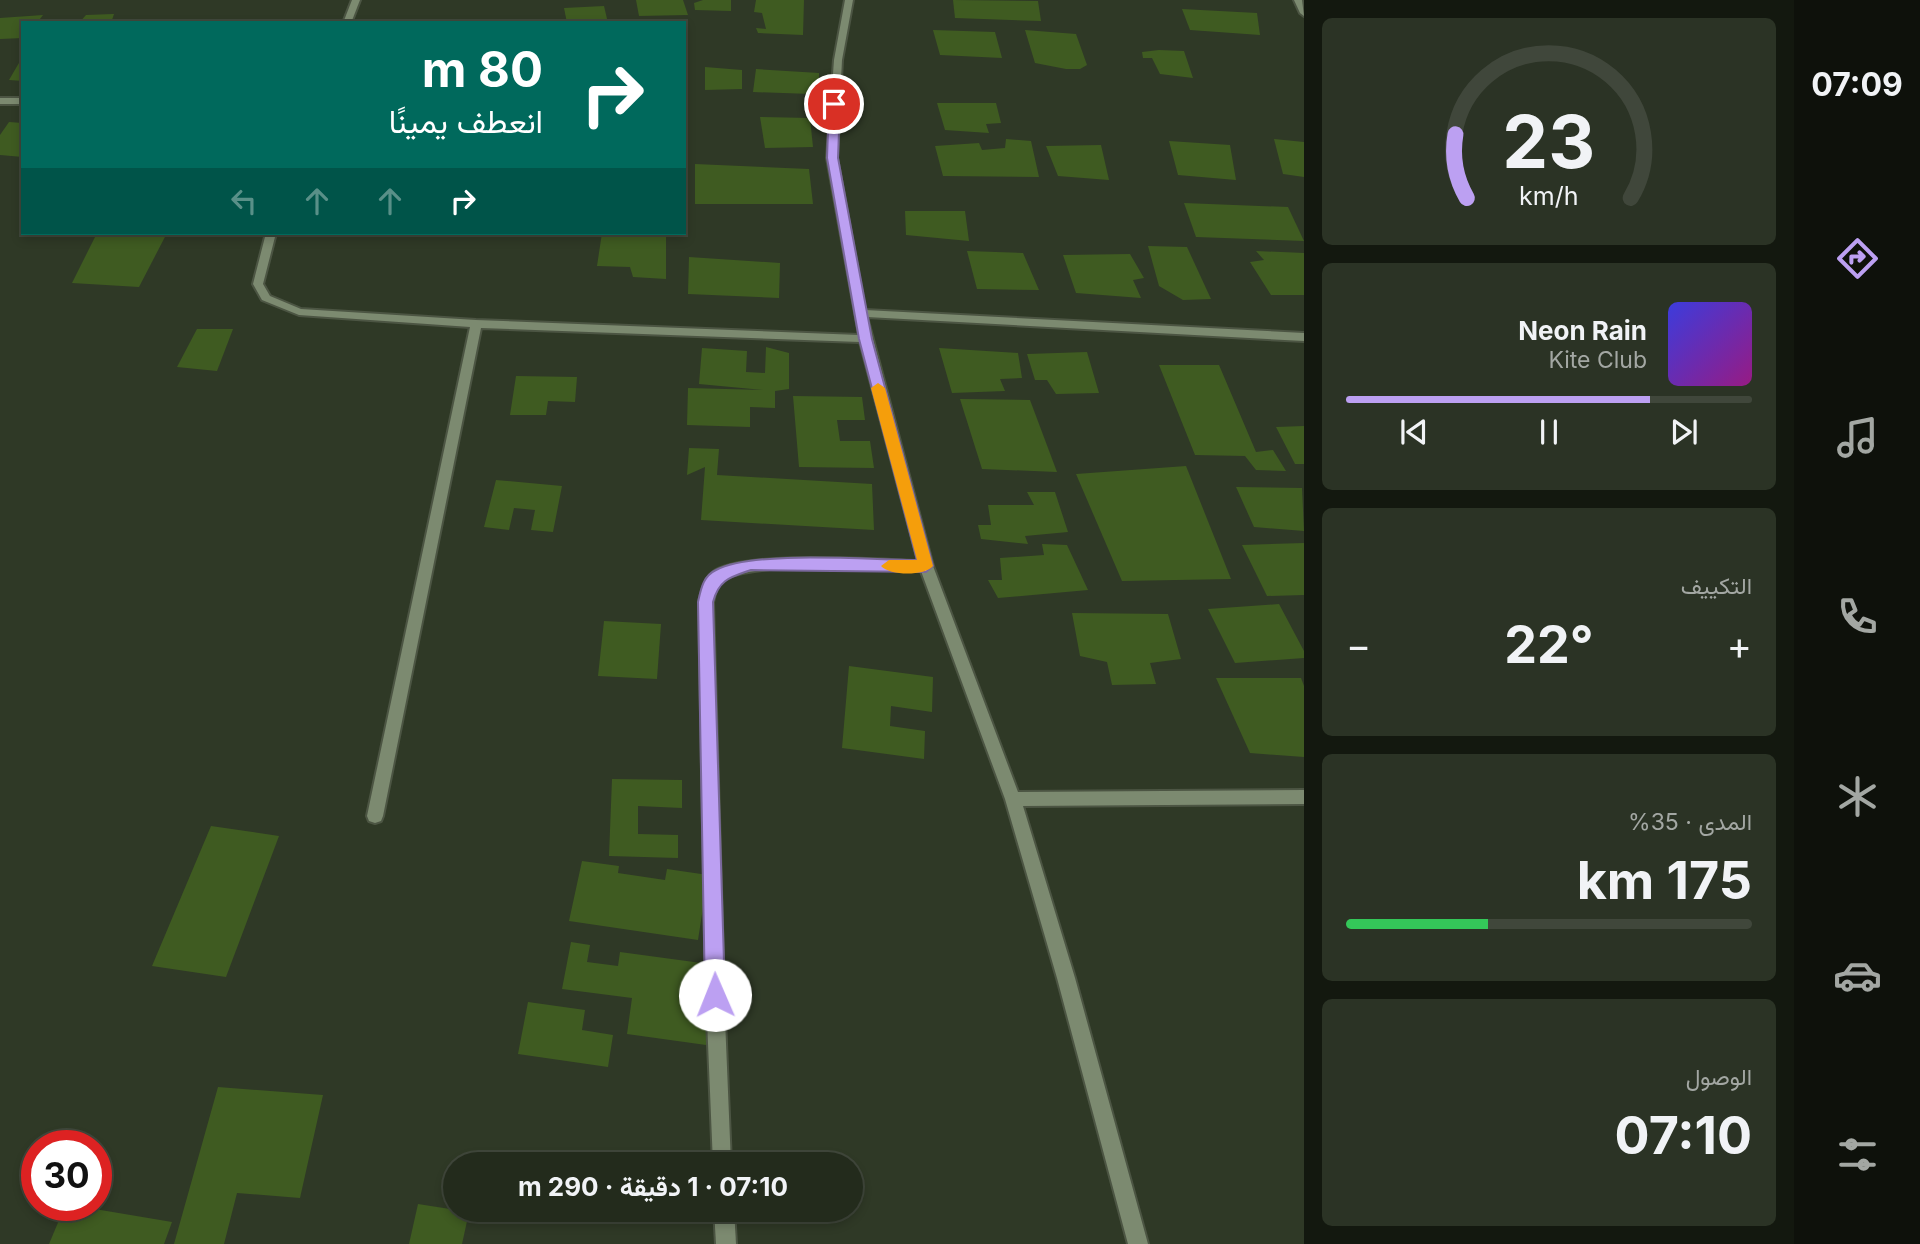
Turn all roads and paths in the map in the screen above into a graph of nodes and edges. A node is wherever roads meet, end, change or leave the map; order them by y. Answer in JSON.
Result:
{"nodes":[{"id":1,"x":356,"y":0,"type":"edge"},
{"id":2,"x":849,"y":0,"type":"edge"},
{"id":3,"x":1298,"y":0,"type":"edge"},
{"id":4,"x":1304,"y":13,"type":"edge"},
{"id":5,"x":348,"y":21,"type":"edge"},
{"id":6,"x":0,"y":101,"type":"edge"},
{"id":7,"x":21,"y":101,"type":"edge"},
{"id":8,"x":270,"y":235,"type":"edge"},
{"id":9,"x":861,"y":313,"type":"junction"},
{"id":10,"x":477,"y":324,"type":"junction"},
{"id":11,"x":1304,"y":337,"type":"edge"},
{"id":12,"x":865,"y":339,"type":"junction"},
{"id":13,"x":926,"y":566,"type":"junction"},
{"id":14,"x":1304,"y":797,"type":"edge"},
{"id":15,"x":1013,"y":799,"type":"junction"},
{"id":16,"x":375,"y":816,"type":"dead end"},
{"id":17,"x":722,"y":1152,"type":"edge"},
{"id":18,"x":725,"y":1222,"type":"edge"},
{"id":19,"x":726,"y":1244,"type":"edge"},
{"id":20,"x":1138,"y":1244,"type":"edge"}],
"edges":[{"from":1,"to":5,"type":"street"},
{"from":2,"to":9,"type":"street"},
{"from":3,"to":4,"type":"street"},
{"from":6,"to":7,"type":"street"},
{"from":8,"to":10,"type":"street"},
{"from":9,"to":11,"type":"street"},
{"from":9,"to":12,"type":"street"},
{"from":10,"to":12,"type":"street"},
{"from":10,"to":16,"type":"street"},
{"from":12,"to":13,"type":"street"},
{"from":13,"to":15,"type":"street"},
{"from":13,"to":17,"type":"street"},
{"from":14,"to":15,"type":"street"},
{"from":15,"to":20,"type":"street"},
{"from":18,"to":19,"type":"street"}]}
